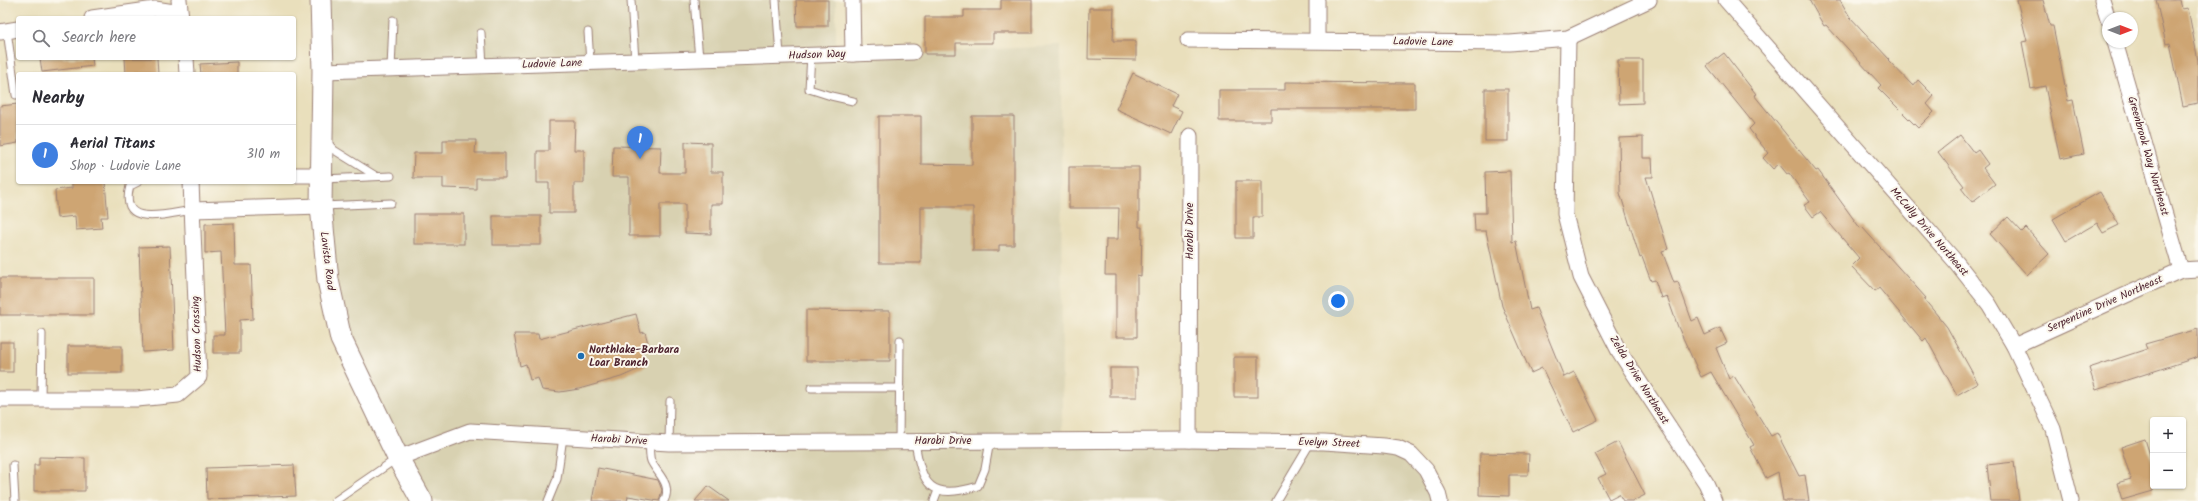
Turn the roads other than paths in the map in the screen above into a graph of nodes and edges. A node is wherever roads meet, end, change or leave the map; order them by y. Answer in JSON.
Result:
{"nodes":[{"id":1,"x":321,"y":0,"type":"edge"},
{"id":2,"x":631,"y":0,"type":"edge"},
{"id":3,"x":694,"y":0,"type":"edge"},
{"id":4,"x":776,"y":0,"type":"edge"},
{"id":5,"x":852,"y":0,"type":"edge"},
{"id":6,"x":1317,"y":0,"type":"edge"},
{"id":7,"x":1649,"y":0,"type":"edge"},
{"id":8,"x":1726,"y":0,"type":"edge"},
{"id":9,"x":2102,"y":0,"type":"edge"},
{"id":10,"x":180,"y":10,"type":"edge"},
{"id":11,"x":2106,"y":12,"type":"edge"},
{"id":12,"x":106,"y":16,"type":"edge"},
{"id":13,"x":393,"y":20,"type":"dead end"},
{"id":14,"x":8,"y":31,"type":"edge"},
{"id":15,"x":588,"y":32,"type":"dead end"},
{"id":16,"x":481,"y":33,"type":"dead end"},
{"id":17,"x":1568,"y":38,"type":"junction"},
{"id":18,"x":1188,"y":40,"type":"dead end"},
{"id":19,"x":1317,"y":40,"type":"junction"},
{"id":20,"x":2117,"y":48,"type":"edge"},
{"id":21,"x":913,"y":52,"type":"dead end"},
{"id":22,"x":853,"y":54,"type":"junction"},
{"id":23,"x":811,"y":55,"type":"junction"},
{"id":24,"x":780,"y":56,"type":"junction"},
{"id":25,"x":699,"y":59,"type":"junction"},
{"id":26,"x":186,"y":60,"type":"edge"},
{"id":27,"x":635,"y":61,"type":"junction"},
{"id":28,"x":590,"y":63,"type":"junction"},
{"id":29,"x":483,"y":66,"type":"junction"},
{"id":30,"x":391,"y":69,"type":"junction"},
{"id":31,"x":323,"y":71,"type":"junction"},
{"id":32,"x":187,"y":72,"type":"edge"},
{"id":33,"x":16,"y":95,"type":"dead end"},
{"id":34,"x":853,"y":101,"type":"dead end"},
{"id":35,"x":322,"y":136,"type":"junction"},
{"id":36,"x":1190,"y":136,"type":"dead end"},
{"id":37,"x":296,"y":175,"type":"edge"},
{"id":38,"x":376,"y":176,"type":"junction"},
{"id":39,"x":391,"y":176,"type":"dead end"},
{"id":40,"x":322,"y":177,"type":"junction"},
{"id":41,"x":134,"y":184,"type":"edge"},
{"id":42,"x":192,"y":184,"type":"edge"},
{"id":43,"x":391,"y":203,"type":"dead end"},
{"id":44,"x":321,"y":206,"type":"junction"},
{"id":45,"x":192,"y":210,"type":"junction"},
{"id":46,"x":2198,"y":269,"type":"edge"},
{"id":47,"x":2180,"y":270,"type":"junction"},
{"id":48,"x":42,"y":334,"type":"dead end"},
{"id":49,"x":900,"y":340,"type":"dead end"},
{"id":50,"x":2014,"y":346,"type":"junction"},
{"id":51,"x":810,"y":388,"type":"dead end"},
{"id":52,"x":900,"y":388,"type":"junction"},
{"id":53,"x":0,"y":399,"type":"edge"},
{"id":54,"x":41,"y":399,"type":"junction"},
{"id":55,"x":670,"y":401,"type":"dead end"},
{"id":56,"x":563,"y":437,"type":"junction"},
{"id":57,"x":1189,"y":440,"type":"junction"},
{"id":58,"x":990,"y":441,"type":"junction"},
{"id":59,"x":649,"y":442,"type":"junction"},
{"id":60,"x":899,"y":442,"type":"junction"},
{"id":61,"x":915,"y":442,"type":"junction"},
{"id":62,"x":1311,"y":442,"type":"junction"},
{"id":63,"x":669,"y":443,"type":"junction"},
{"id":64,"x":398,"y":458,"type":"junction"},
{"id":65,"x":13,"y":465,"type":"dead end"},
{"id":66,"x":937,"y":493,"type":"junction"},
{"id":67,"x":14,"y":501,"type":"edge"},
{"id":68,"x":335,"y":501,"type":"edge"},
{"id":69,"x":422,"y":501,"type":"edge"},
{"id":70,"x":548,"y":501,"type":"edge"},
{"id":71,"x":664,"y":501,"type":"edge"},
{"id":72,"x":934,"y":501,"type":"edge"},
{"id":73,"x":1276,"y":501,"type":"edge"},
{"id":74,"x":1440,"y":501,"type":"edge"},
{"id":75,"x":1714,"y":501,"type":"edge"},
{"id":76,"x":2071,"y":501,"type":"edge"}],
"edges":[{"from":1,"to":31,"type":"main road","name":"Lavista Road"},
{"from":2,"to":27,"type":"lane"},
{"from":3,"to":25,"type":"lane"},
{"from":4,"to":24,"type":"lane"},
{"from":5,"to":22,"type":"street","name":"Hudson Way"},
{"from":6,"to":19,"type":"street"},
{"from":7,"to":17,"type":"street","name":"Ladovie Lane"},
{"from":8,"to":50,"type":"street","name":"McCully Drive Northeast"},
{"from":9,"to":11,"type":"street"},
{"from":10,"to":12,"type":"street"},
{"from":13,"to":30,"type":"lane"},
{"from":14,"to":33,"type":"lane"},
{"from":15,"to":28,"type":"lane"},
{"from":16,"to":29,"type":"lane"},
{"from":17,"to":19,"type":"street","name":"Ladovie Lane"},
{"from":17,"to":75,"type":"street","name":"Zelda Drive Northeast"},
{"from":18,"to":19,"type":"street","name":"Ladovie Lane"},
{"from":20,"to":47,"type":"street","name":"Greenbrook Way Northeast"},
{"from":21,"to":22,"type":"street","name":"Hudson Way"},
{"from":22,"to":23,"type":"street","name":"Hudson Way"},
{"from":23,"to":24,"type":"street","name":"Hudson Way"},
{"from":23,"to":34,"type":"lane"},
{"from":24,"to":25,"type":"street","name":"Ludovie Lane"},
{"from":25,"to":27,"type":"street","name":"Ludovie Lane"},
{"from":26,"to":32,"type":"street"},
{"from":27,"to":28,"type":"street","name":"Ludovie Lane"},
{"from":28,"to":29,"type":"street","name":"Ludovie Lane"},
{"from":29,"to":30,"type":"street","name":"Ludovie Lane"},
{"from":30,"to":31,"type":"street","name":"Ludovie Lane"},
{"from":31,"to":35,"type":"main road","name":"Lavista Road"},
{"from":35,"to":38,"type":"lane"},
{"from":35,"to":40,"type":"main road","name":"Lavista Road"},
{"from":36,"to":57,"type":"street","name":"Harobi Drive"},
{"from":37,"to":40,"type":"street"},
{"from":38,"to":39,"type":"lane"},
{"from":38,"to":40,"type":"lane"},
{"from":40,"to":44,"type":"main road","name":"Lavista Road"},
{"from":41,"to":45,"type":"lane"},
{"from":42,"to":45,"type":"street","name":"Hudson Crossing"},
{"from":43,"to":44,"type":"lane"},
{"from":44,"to":45,"type":"street"},
{"from":44,"to":64,"type":"main road","name":"Lavista Road"},
{"from":45,"to":54,"type":"street","name":"Hudson Crossing"},
{"from":46,"to":47,"type":"street","name":"Serpentine Drive Northeast"},
{"from":47,"to":50,"type":"street","name":"Serpentine Drive Northeast"},
{"from":48,"to":54,"type":"lane"},
{"from":49,"to":52,"type":"lane"},
{"from":50,"to":76,"type":"street","name":"McCully Drive Northeast"},
{"from":51,"to":52,"type":"lane"},
{"from":52,"to":60,"type":"lane"},
{"from":53,"to":54,"type":"street","name":"Hudson Crossing"},
{"from":55,"to":63,"type":"lane"},
{"from":56,"to":59,"type":"street","name":"Harobi Drive"},
{"from":56,"to":64,"type":"street","name":"Harobi Drive"},
{"from":56,"to":70,"type":"lane"},
{"from":57,"to":58,"type":"street","name":"Harobi Drive"},
{"from":57,"to":62,"type":"street","name":"Evelyn Street"},
{"from":58,"to":61,"type":"street","name":"Harobi Drive"},
{"from":58,"to":66,"type":"lane"},
{"from":59,"to":63,"type":"street","name":"Harobi Drive"},
{"from":59,"to":71,"type":"lane"},
{"from":60,"to":61,"type":"street","name":"Harobi Drive"},
{"from":60,"to":63,"type":"street","name":"Harobi Drive"},
{"from":61,"to":66,"type":"lane"},
{"from":62,"to":73,"type":"lane"},
{"from":62,"to":74,"type":"street","name":"Evelyn Street"},
{"from":64,"to":68,"type":"lane"},
{"from":64,"to":69,"type":"main road","name":"Lavista Road"},
{"from":65,"to":67,"type":"lane"},
{"from":66,"to":72,"type":"lane"}]}
